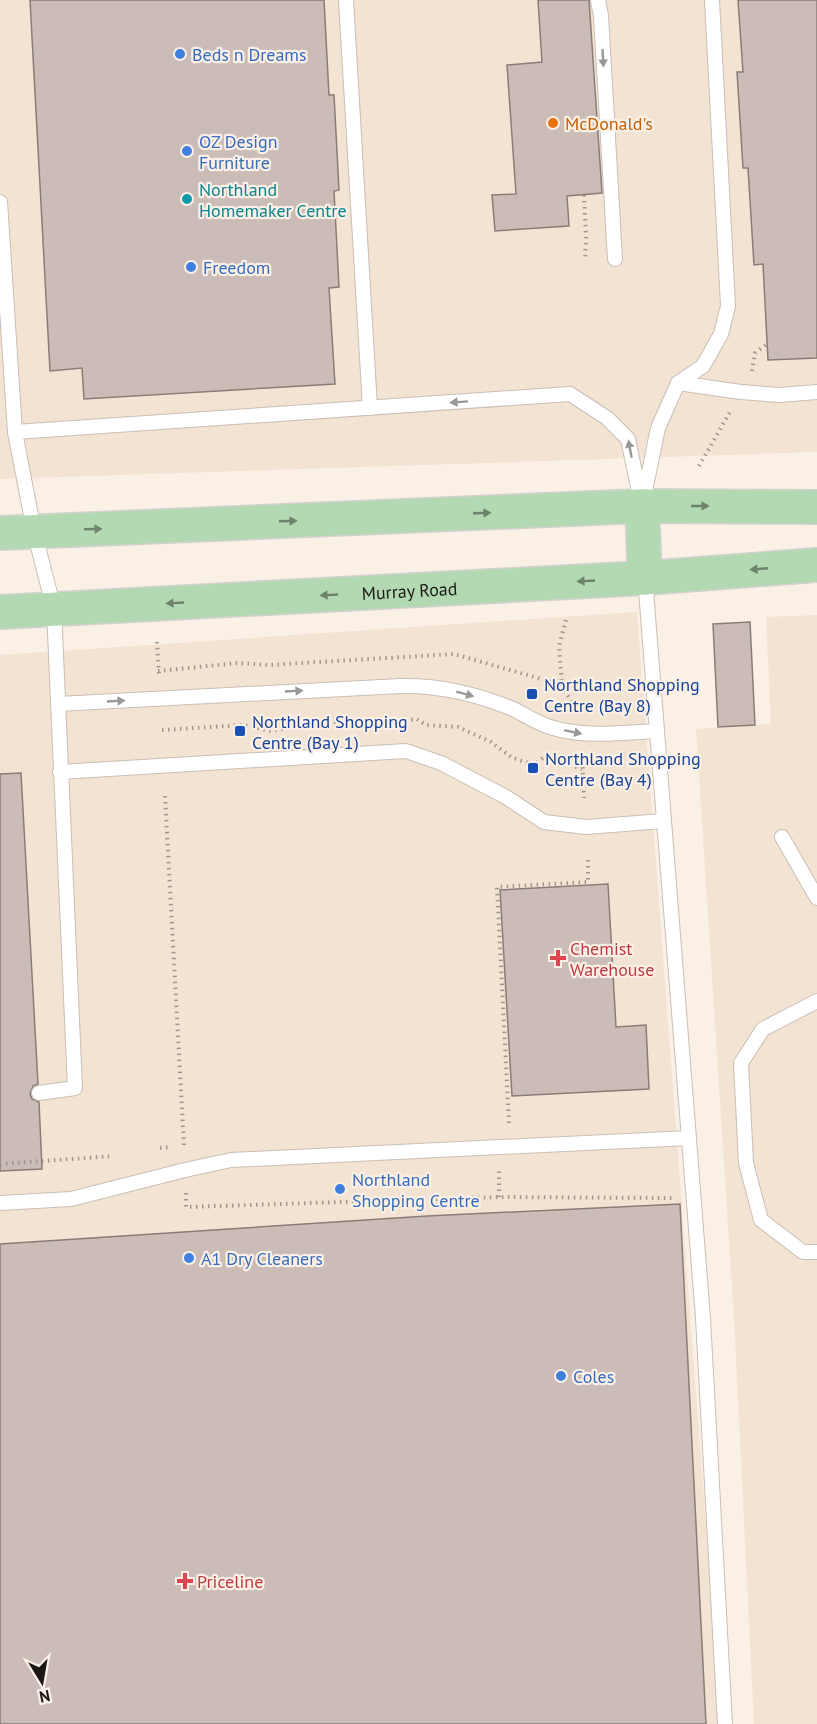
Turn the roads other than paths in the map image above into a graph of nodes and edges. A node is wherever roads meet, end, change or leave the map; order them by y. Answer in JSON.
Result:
{"nodes":[{"id":1,"x":346,"y":0,"type":"edge"},
{"id":2,"x":598,"y":0,"type":"edge"},
{"id":3,"x":712,"y":0,"type":"edge"},
{"id":4,"x":0,"y":202,"type":"edge"},
{"id":5,"x":615,"y":259,"type":"dead end"},
{"id":6,"x":678,"y":383,"type":"junction"},
{"id":7,"x":817,"y":392,"type":"edge"},
{"id":8,"x":370,"y":408,"type":"junction"},
{"id":9,"x":15,"y":432,"type":"junction"},
{"id":10,"x":642,"y":506,"type":"junction"},
{"id":11,"x":817,"y":507,"type":"edge"},
{"id":12,"x":34,"y":531,"type":"junction"},
{"id":13,"x":0,"y":533,"type":"edge"},
{"id":14,"x":817,"y":565,"type":"edge"},
{"id":15,"x":645,"y":578,"type":"junction"},
{"id":16,"x":54,"y":609,"type":"junction"},
{"id":17,"x":0,"y":612,"type":"edge"},
{"id":18,"x":58,"y":704,"type":"junction"},
{"id":19,"x":656,"y":731,"type":"junction"},
{"id":20,"x":60,"y":772,"type":"junction"},
{"id":21,"x":663,"y":820,"type":"junction"},
{"id":22,"x":782,"y":837,"type":"dead end"},
{"id":23,"x":817,"y":898,"type":"edge"},
{"id":24,"x":817,"y":1001,"type":"edge"},
{"id":25,"x":39,"y":1093,"type":"dead end"},
{"id":26,"x":689,"y":1138,"type":"junction"},
{"id":27,"x":0,"y":1203,"type":"edge"},
{"id":28,"x":817,"y":1252,"type":"edge"},
{"id":29,"x":726,"y":1724,"type":"edge"}],
"edges":[{"from":1,"to":8,"type":"lane"},
{"from":2,"to":5,"type":"lane","one_way":true},
{"from":3,"to":6,"type":"lane"},
{"from":4,"to":9,"type":"lane"},
{"from":6,"to":7,"type":"lane"},
{"from":6,"to":10,"type":"lane"},
{"from":8,"to":9,"type":"lane"},
{"from":10,"to":8,"type":"lane","one_way":true},
{"from":9,"to":12,"type":"lane"},
{"from":10,"to":11,"type":"main road","one_way":true},
{"from":12,"to":10,"type":"main road","one_way":true},
{"from":10,"to":15,"type":"main road"},
{"from":12,"to":13,"type":"main road"},
{"from":12,"to":16,"type":"lane"},
{"from":14,"to":15,"type":"main road","name":"Murray Road","one_way":true},
{"from":15,"to":16,"type":"main road","name":"Murray Road","one_way":true},
{"from":15,"to":19,"type":"lane"},
{"from":16,"to":17,"type":"main road","name":"Murray Road"},
{"from":16,"to":18,"type":"lane"},
{"from":18,"to":19,"type":"lane","one_way":true},
{"from":18,"to":20,"type":"lane"},
{"from":19,"to":21,"type":"lane"},
{"from":20,"to":21,"type":"lane"},
{"from":20,"to":25,"type":"lane"},
{"from":21,"to":26,"type":"lane"},
{"from":22,"to":23,"type":"lane"},
{"from":24,"to":28,"type":"lane"},
{"from":26,"to":27,"type":"lane"},
{"from":26,"to":29,"type":"lane"}]}
